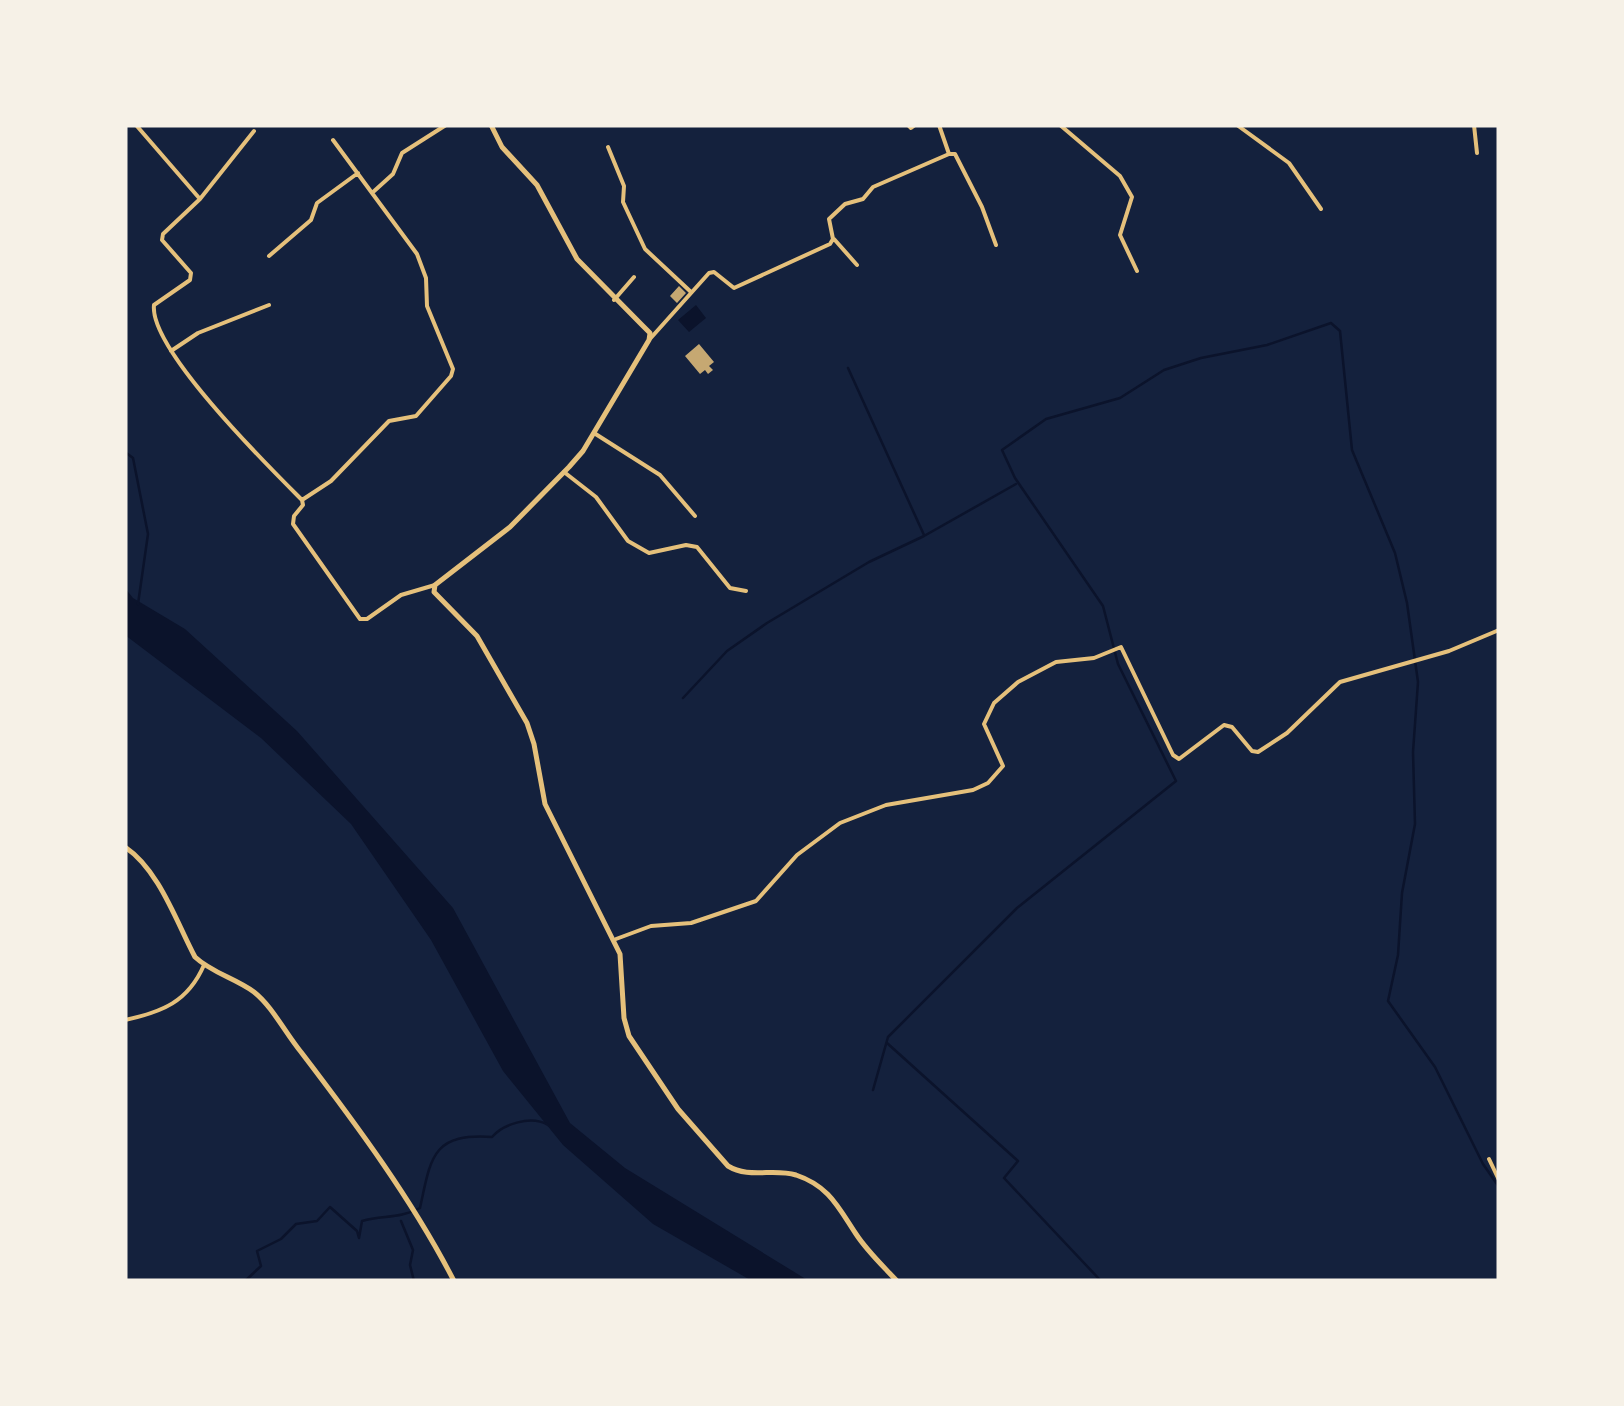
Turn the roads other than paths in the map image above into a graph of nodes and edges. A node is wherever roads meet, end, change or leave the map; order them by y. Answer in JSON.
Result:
{"nodes":[{"id":1,"x":136,"y":125,"type":"edge"},
{"id":2,"x":446,"y":125,"type":"edge"},
{"id":3,"x":491,"y":125,"type":"edge"},
{"id":4,"x":939,"y":125,"type":"edge"},
{"id":5,"x":1060,"y":125,"type":"edge"},
{"id":6,"x":1237,"y":125,"type":"edge"},
{"id":7,"x":1474,"y":125,"type":"edge"},
{"id":8,"x":254,"y":131,"type":"dead end"},
{"id":9,"x":333,"y":140,"type":"dead end"},
{"id":10,"x":608,"y":147,"type":"dead end"},
{"id":11,"x":949,"y":154,"type":"junction"},
{"id":12,"x":1477,"y":154,"type":"dead end"},
{"id":13,"x":358,"y":173,"type":"junction"},
{"id":14,"x":372,"y":193,"type":"junction"},
{"id":15,"x":200,"y":199,"type":"junction"},
{"id":16,"x":1321,"y":209,"type":"dead end"},
{"id":17,"x":833,"y":239,"type":"junction"},
{"id":18,"x":996,"y":245,"type":"dead end"},
{"id":19,"x":269,"y":256,"type":"dead end"},
{"id":20,"x":857,"y":266,"type":"dead end"},
{"id":21,"x":1137,"y":271,"type":"dead end"},
{"id":22,"x":634,"y":277,"type":"dead end"},
{"id":23,"x":691,"y":292,"type":"junction"},
{"id":24,"x":614,"y":300,"type":"junction"},
{"id":25,"x":269,"y":305,"type":"dead end"},
{"id":26,"x":650,"y":340,"type":"junction"},
{"id":27,"x":171,"y":350,"type":"junction"},
{"id":28,"x":594,"y":433,"type":"junction"},
{"id":29,"x":564,"y":472,"type":"junction"},
{"id":30,"x":302,"y":500,"type":"junction"},
{"id":31,"x":695,"y":516,"type":"dead end"},
{"id":32,"x":435,"y":585,"type":"junction"},
{"id":33,"x":746,"y":591,"type":"dead end"},
{"id":34,"x":1499,"y":630,"type":"edge"},
{"id":35,"x":125,"y":847,"type":"edge"},
{"id":36,"x":616,"y":940,"type":"junction"},
{"id":37,"x":204,"y":966,"type":"junction"},
{"id":38,"x":125,"y":1020,"type":"edge"},
{"id":39,"x":1489,"y":1158,"type":"dead end"},
{"id":40,"x":1499,"y":1180,"type":"edge"},
{"id":41,"x":454,"y":1281,"type":"edge"},
{"id":42,"x":897,"y":1281,"type":"edge"}],
"edges":[{"from":1,"to":15,"type":"street"},
{"from":2,"to":14,"type":"street"},
{"from":3,"to":24,"type":"main road"},
{"from":4,"to":11,"type":"street"},
{"from":5,"to":21,"type":"street"},
{"from":6,"to":16,"type":"street"},
{"from":7,"to":12,"type":"street"},
{"from":8,"to":15,"type":"street"},
{"from":9,"to":13,"type":"street"},
{"from":10,"to":23,"type":"street"},
{"from":11,"to":17,"type":"street"},
{"from":11,"to":18,"type":"street"},
{"from":13,"to":14,"type":"street"},
{"from":13,"to":19,"type":"street"},
{"from":14,"to":30,"type":"street"},
{"from":15,"to":27,"type":"street"},
{"from":17,"to":20,"type":"street"},
{"from":17,"to":23,"type":"street"},
{"from":22,"to":24,"type":"street"},
{"from":23,"to":26,"type":"street"},
{"from":24,"to":26,"type":"main road"},
{"from":25,"to":27,"type":"street"},
{"from":26,"to":28,"type":"main road"},
{"from":27,"to":30,"type":"street"},
{"from":28,"to":29,"type":"main road"},
{"from":28,"to":31,"type":"street"},
{"from":29,"to":32,"type":"main road"},
{"from":29,"to":33,"type":"street"},
{"from":30,"to":32,"type":"street"},
{"from":32,"to":36,"type":"main road"},
{"from":34,"to":36,"type":"street"},
{"from":35,"to":37,"type":"main road"},
{"from":36,"to":42,"type":"main road"},
{"from":37,"to":38,"type":"street"},
{"from":37,"to":41,"type":"main road"},
{"from":39,"to":40,"type":"street"}]}
